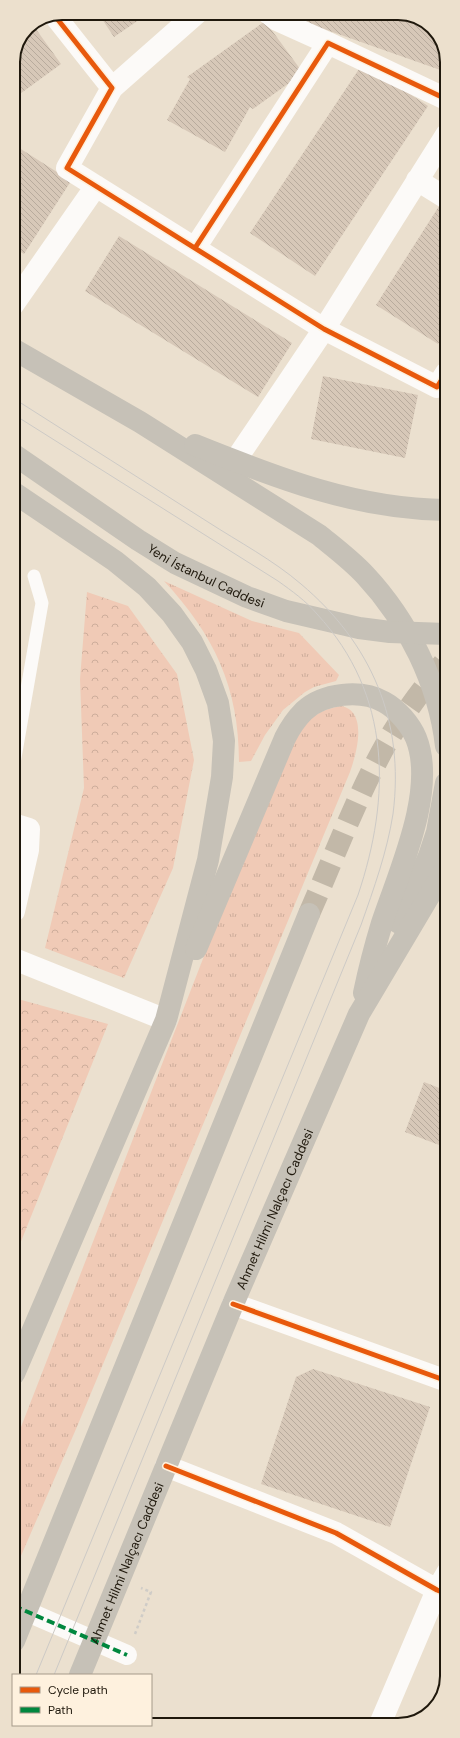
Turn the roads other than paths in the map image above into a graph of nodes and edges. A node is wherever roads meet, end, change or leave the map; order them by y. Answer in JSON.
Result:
{"nodes":[{"id":1,"x":59,"y":20,"type":"edge"},
{"id":2,"x":190,"y":20,"type":"edge"},
{"id":3,"x":277,"y":20,"type":"edge"},
{"id":4,"x":328,"y":43,"type":"junction"},
{"id":5,"x":112,"y":88,"type":"junction"},
{"id":6,"x":440,"y":96,"type":"edge"},
{"id":7,"x":440,"y":144,"type":"edge"},
{"id":8,"x":417,"y":180,"type":"junction"},
{"id":9,"x":96,"y":186,"type":"junction"},
{"id":10,"x":440,"y":194,"type":"edge"},
{"id":11,"x":196,"y":248,"type":"junction"},
{"id":12,"x":20,"y":295,"type":"edge"},
{"id":13,"x":324,"y":329,"type":"junction"},
{"id":14,"x":20,"y":353,"type":"edge"},
{"id":15,"x":440,"y":382,"type":"edge"},
{"id":16,"x":140,"y":422,"type":"junction"},
{"id":17,"x":20,"y":459,"type":"edge"},
{"id":18,"x":235,"y":461,"type":"junction"},
{"id":19,"x":20,"y":497,"type":"edge"},
{"id":20,"x":440,"y":510,"type":"edge"},
{"id":21,"x":34,"y":576,"type":"dead end"},
{"id":22,"x":440,"y":634,"type":"edge"},
{"id":23,"x":440,"y":709,"type":"edge"},
{"id":24,"x":20,"y":729,"type":"edge"},
{"id":25,"x":440,"y":812,"type":"edge"},
{"id":26,"x":21,"y":826,"type":"edge"},
{"id":27,"x":440,"y":876,"type":"edge"},
{"id":28,"x":20,"y":885,"type":"edge"},
{"id":29,"x":309,"y":914,"type":"tunnel mouth"},
{"id":30,"x":20,"y":961,"type":"edge"},
{"id":31,"x":359,"y":1014,"type":"junction"},
{"id":32,"x":166,"y":1020,"type":"junction"},
{"id":33,"x":233,"y":1304,"type":"junction"},
{"id":34,"x":20,"y":1360,"type":"edge"},
{"id":35,"x":440,"y":1378,"type":"edge"},
{"id":36,"x":166,"y":1466,"type":"junction"},
{"id":37,"x":440,"y":1584,"type":"edge"},
{"id":38,"x":440,"y":1595,"type":"edge"},
{"id":39,"x":20,"y":1609,"type":"edge"},
{"id":40,"x":20,"y":1626,"type":"edge"},
{"id":41,"x":128,"y":1655,"type":"dead end"},
{"id":42,"x":80,"y":1674,"type":"edge"},
{"id":43,"x":383,"y":1718,"type":"edge"}],
"edges":[{"from":1,"to":5,"type":"street"},
{"from":2,"to":5,"type":"street"},
{"from":3,"to":4,"type":"street"},
{"from":4,"to":6,"type":"street"},
{"from":4,"to":11,"type":"street"},
{"from":5,"to":9,"type":"street"},
{"from":7,"to":8,"type":"street"},
{"from":8,"to":10,"type":"street"},
{"from":8,"to":13,"type":"street"},
{"from":9,"to":11,"type":"street"},
{"from":9,"to":12,"type":"street"},
{"from":11,"to":13,"type":"street"},
{"from":13,"to":15,"type":"street"},
{"from":13,"to":18,"type":"street"},
{"from":14,"to":16,"type":"main road"},
{"from":16,"to":18,"type":"main road"},
{"from":16,"to":23,"type":"main road"},
{"from":17,"to":22,"type":"main road","name":"Yeni İstanbul Caddesi"},
{"from":18,"to":20,"type":"main road"},
{"from":19,"to":32,"type":"main road"},
{"from":21,"to":24,"type":"lane"},
{"from":25,"to":31,"type":"main road"},
{"from":26,"to":28,"type":"street"},
{"from":27,"to":31,"type":"main road","name":"Ahmet Hilmi Nalçacı Caddesi"},
{"from":29,"to":40,"type":"main road"},
{"from":30,"to":32,"type":"street"},
{"from":31,"to":32,"type":"main road"},
{"from":31,"to":33,"type":"main road","name":"Ahmet Hilmi Nalçacı Caddesi"},
{"from":32,"to":34,"type":"main road"},
{"from":33,"to":35,"type":"street"},
{"from":33,"to":36,"type":"main road","name":"Ahmet Hilmi Nalçacı Caddesi"},
{"from":36,"to":37,"type":"street"},
{"from":36,"to":42,"type":"main road","name":"Ahmet Hilmi Nalçacı Caddesi"},
{"from":38,"to":43,"type":"street"},
{"from":39,"to":41,"type":"street"}]}
